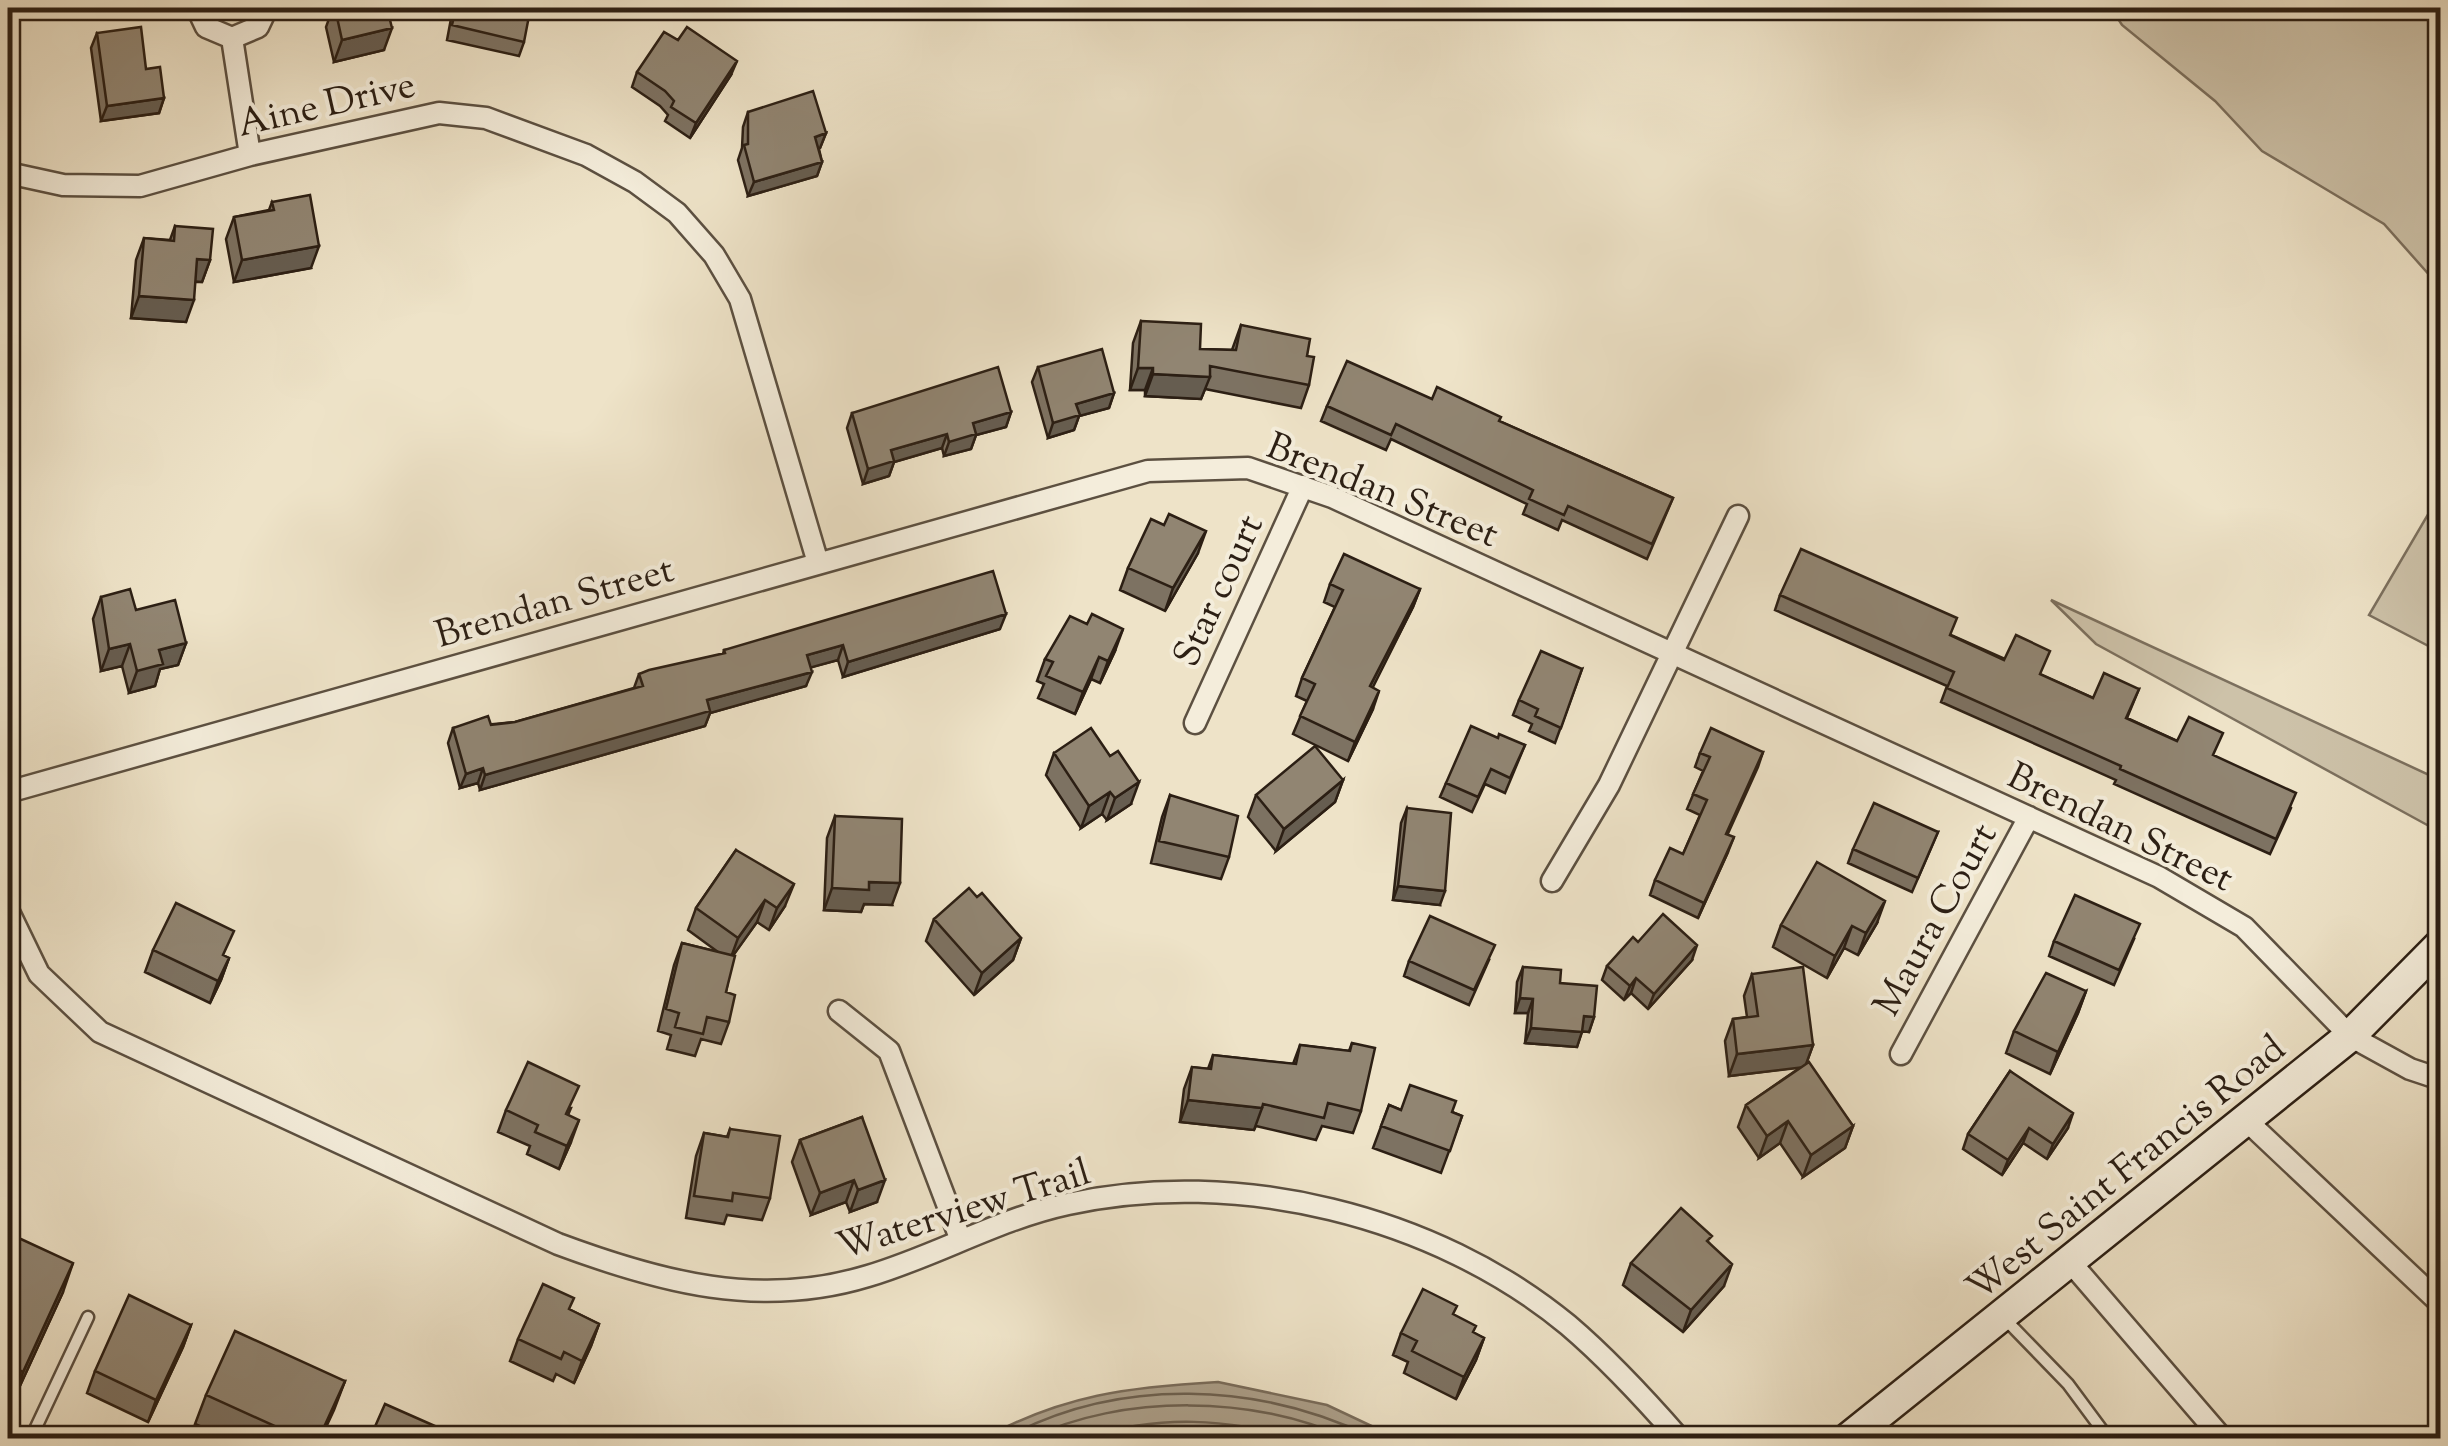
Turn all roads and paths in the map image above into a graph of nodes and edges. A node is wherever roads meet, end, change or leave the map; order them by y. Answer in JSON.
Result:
{"nodes":[{"id":1,"x":197,"y":8,"type":"edge"},
{"id":2,"x":267,"y":8,"type":"edge"},
{"id":3,"x":232,"y":38,"type":"junction"},
{"id":4,"x":250,"y":155,"type":"junction"},
{"id":5,"x":8,"y":173,"type":"edge"},
{"id":6,"x":1303,"y":486,"type":"junction"},
{"id":7,"x":1738,"y":516,"type":"dead end"},
{"id":8,"x":818,"y":563,"type":"junction"},
{"id":9,"x":1673,"y":655,"type":"junction"},
{"id":10,"x":1195,"y":722,"type":"dead end"},
{"id":11,"x":8,"y":792,"type":"edge"},
{"id":12,"x":2030,"y":817,"type":"junction"},
{"id":13,"x":1552,"y":882,"type":"dead end"},
{"id":14,"x":8,"y":910,"type":"edge"},
{"id":15,"x":2440,"y":946,"type":"edge"},
{"id":16,"x":839,"y":1010,"type":"dead end"},
{"id":17,"x":2350,"y":1036,"type":"junction"},
{"id":18,"x":1900,"y":1054,"type":"dead end"},
{"id":19,"x":2440,"y":1079,"type":"edge"},
{"id":20,"x":2247,"y":1122,"type":"junction"},
{"id":21,"x":960,"y":1238,"type":"junction"},
{"id":22,"x":2072,"y":1264,"type":"junction"},
{"id":23,"x":2440,"y":1303,"type":"edge"},
{"id":24,"x":88,"y":1317,"type":"dead end"},
{"id":25,"x":2003,"y":1318,"type":"junction"},
{"id":26,"x":31,"y":1438,"type":"edge"},
{"id":27,"x":1679,"y":1438,"type":"edge"},
{"id":28,"x":1849,"y":1438,"type":"edge"},
{"id":29,"x":2108,"y":1438,"type":"edge"},
{"id":30,"x":2222,"y":1438,"type":"edge"}],
"edges":[{"from":1,"to":3,"type":"street"},
{"from":2,"to":3,"type":"street"},
{"from":3,"to":4,"type":"street"},
{"from":4,"to":5,"type":"street","name":"Aine Drive"},
{"from":4,"to":8,"type":"street","name":"Aine Drive"},
{"from":6,"to":8,"type":"street","name":"Brendan Street"},
{"from":6,"to":9,"type":"street","name":"Brendan Street"},
{"from":6,"to":10,"type":"street","name":"Star court"},
{"from":7,"to":9,"type":"street"},
{"from":8,"to":11,"type":"street","name":"Brendan Street"},
{"from":9,"to":12,"type":"street","name":"Brendan Street"},
{"from":9,"to":13,"type":"street"},
{"from":12,"to":17,"type":"street","name":"Brendan Street"},
{"from":12,"to":18,"type":"street","name":"Maura Court"},
{"from":14,"to":21,"type":"street","name":"Waterview Trail"},
{"from":15,"to":17,"type":"street","name":"West Saint Francis Road"},
{"from":16,"to":21,"type":"street"},
{"from":17,"to":19,"type":"street","name":"Brendan Street"},
{"from":17,"to":20,"type":"street","name":"West Saint Francis Road"},
{"from":20,"to":22,"type":"street","name":"West Saint Francis Road"},
{"from":20,"to":23,"type":"street"},
{"from":21,"to":27,"type":"street","name":"Waterview Trail"},
{"from":22,"to":25,"type":"street","name":"West Saint Francis Road"},
{"from":22,"to":30,"type":"street"},
{"from":24,"to":26,"type":"lane"},
{"from":25,"to":28,"type":"street","name":"West Saint Francis Road"},
{"from":25,"to":29,"type":"lane"}]}
